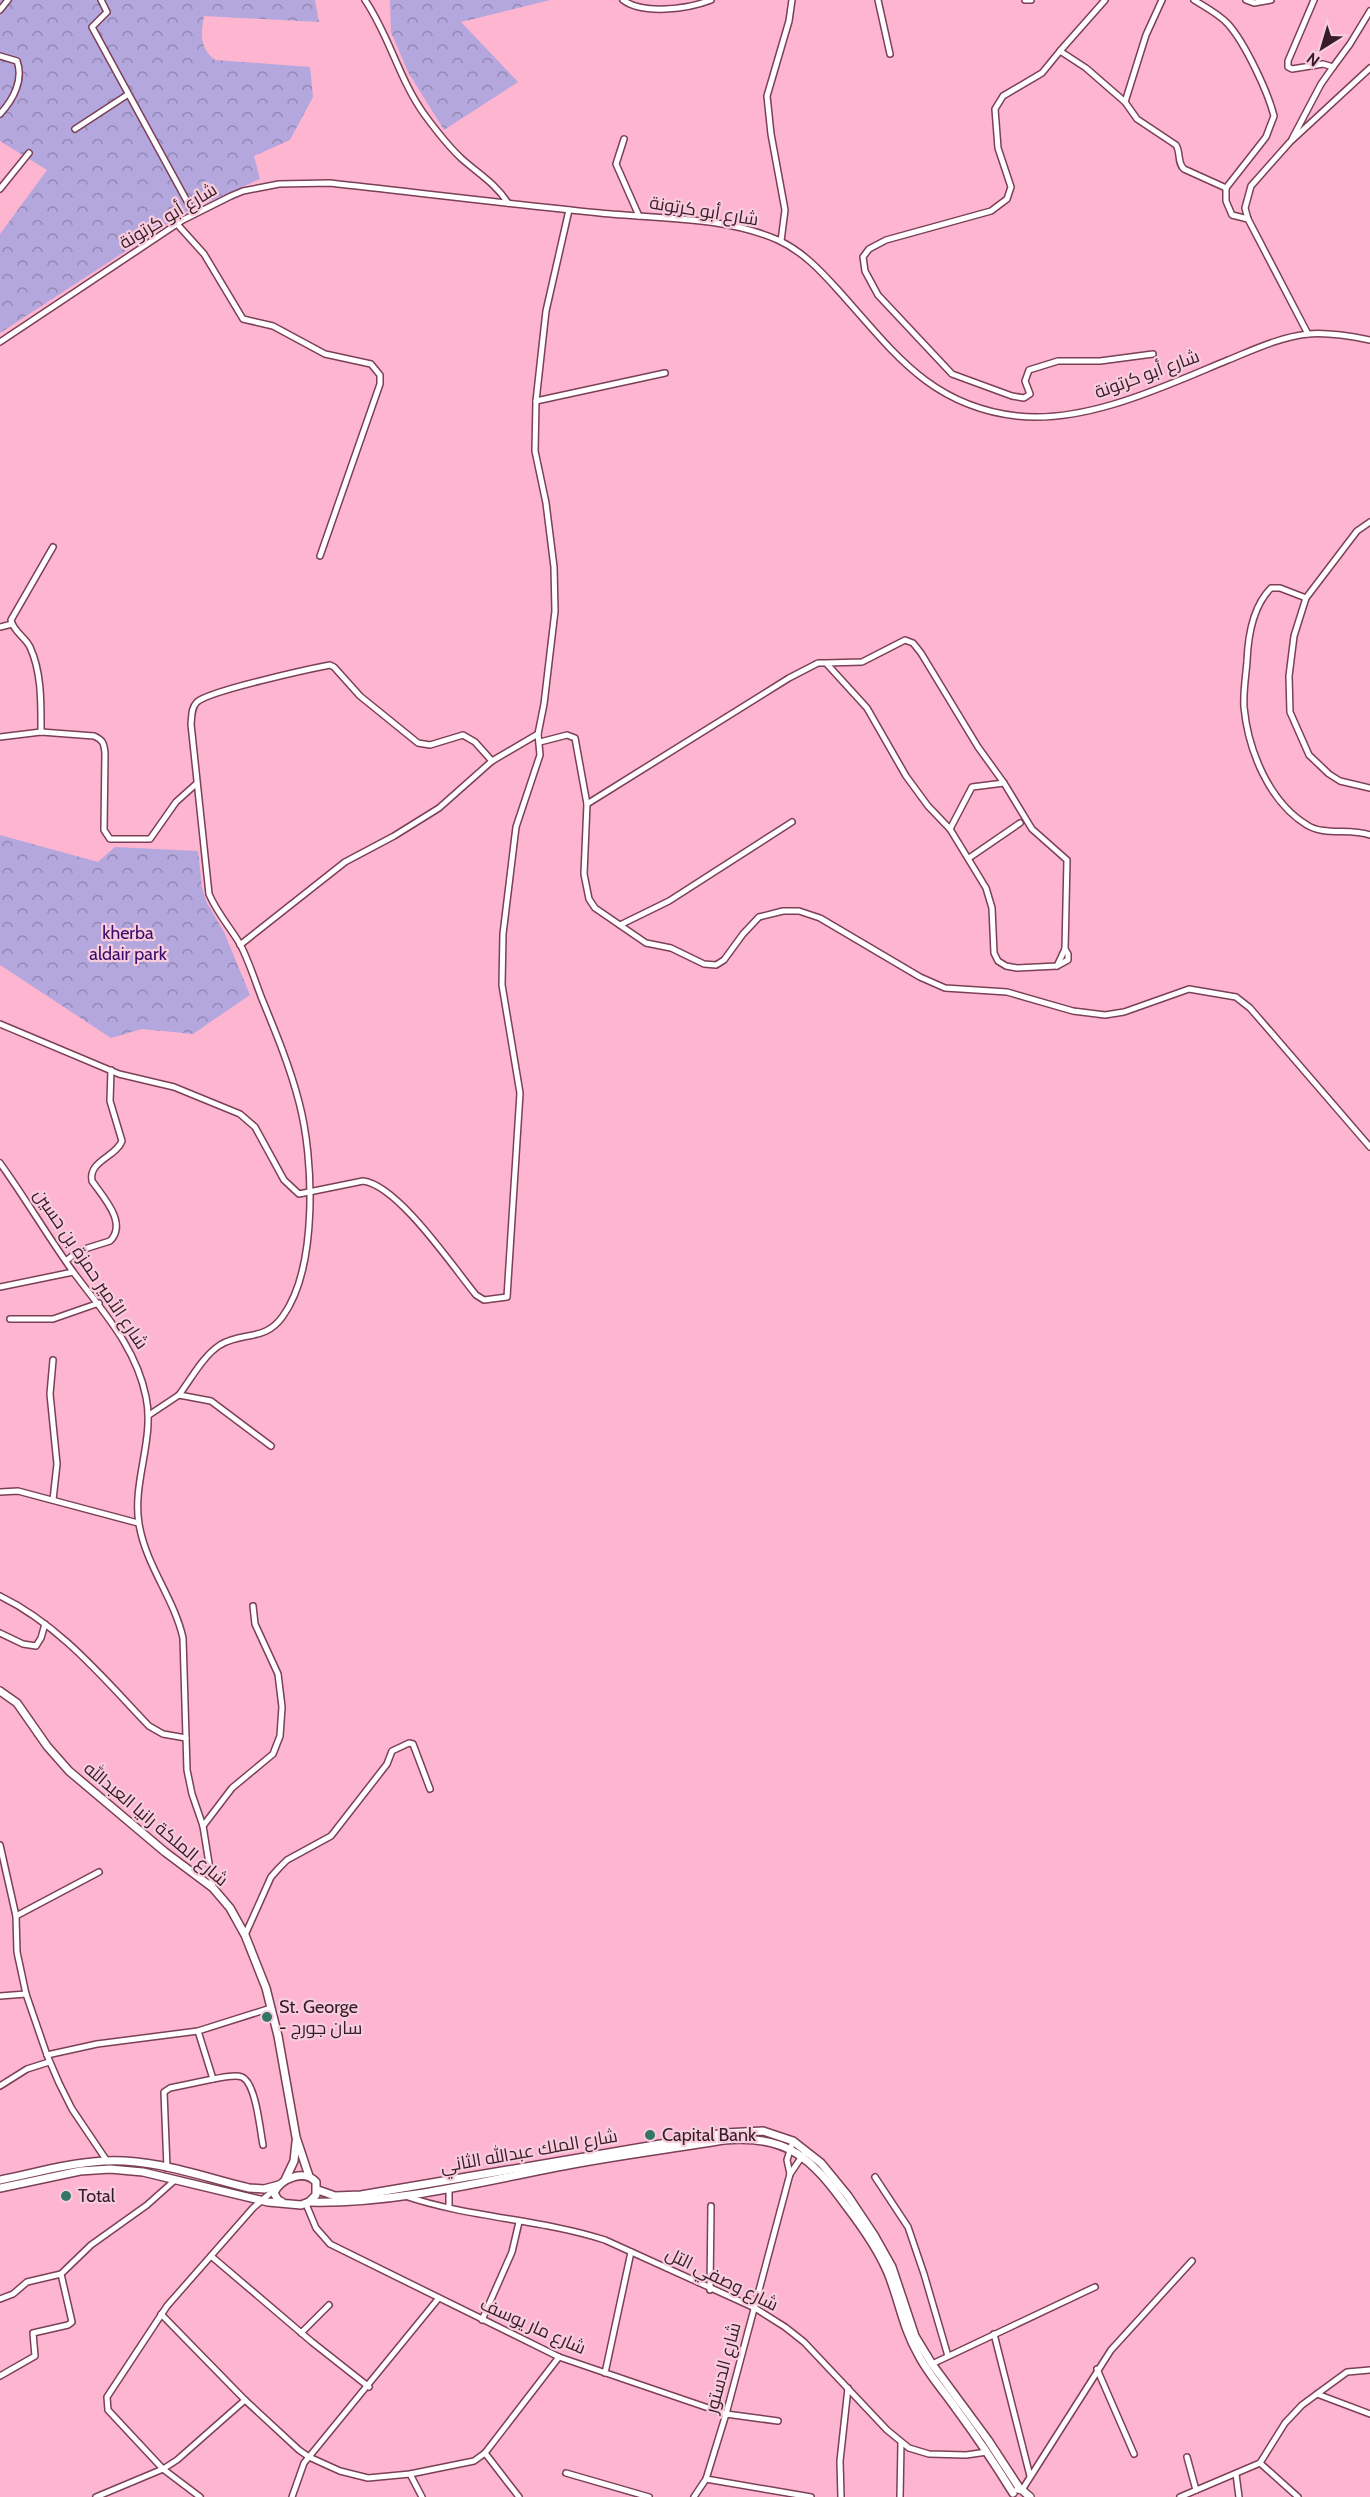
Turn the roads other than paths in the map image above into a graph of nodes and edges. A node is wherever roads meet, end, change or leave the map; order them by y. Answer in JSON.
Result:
{"nodes":[{"id":1,"x":8,"y":0,"type":"edge"},
{"id":2,"x":101,"y":0,"type":"edge"},
{"id":3,"x":365,"y":0,"type":"edge"},
{"id":4,"x":623,"y":0,"type":"edge"},
{"id":5,"x":711,"y":0,"type":"edge"},
{"id":6,"x":792,"y":0,"type":"edge"},
{"id":7,"x":878,"y":0,"type":"edge"},
{"id":8,"x":1025,"y":0,"type":"edge"},
{"id":9,"x":1031,"y":0,"type":"edge"},
{"id":10,"x":1104,"y":0,"type":"edge"},
{"id":11,"x":1162,"y":0,"type":"edge"},
{"id":12,"x":1194,"y":0,"type":"edge"},
{"id":13,"x":1246,"y":0,"type":"edge"},
{"id":14,"x":1270,"y":0,"type":"edge"},
{"id":15,"x":1314,"y":0,"type":"edge"},
{"id":16,"x":0,"y":10,"type":"edge"},
{"id":17,"x":1370,"y":11,"type":"edge"},
{"id":18,"x":1060,"y":51,"type":"junction"},
{"id":19,"x":890,"y":54,"type":"dead end"},
{"id":20,"x":0,"y":56,"type":"edge"},
{"id":21,"x":1333,"y":67,"type":"junction"},
{"id":22,"x":1370,"y":68,"type":"edge"},
{"id":23,"x":127,"y":95,"type":"junction"},
{"id":24,"x":1125,"y":102,"type":"junction"},
{"id":25,"x":0,"y":114,"type":"edge"},
{"id":26,"x":75,"y":129,"type":"dead end"},
{"id":27,"x":624,"y":139,"type":"dead end"},
{"id":28,"x":1290,"y":142,"type":"junction"},
{"id":29,"x":29,"y":153,"type":"dead end"},
{"id":30,"x":1226,"y":188,"type":"junction"},
{"id":31,"x":0,"y":189,"type":"edge"},
{"id":32,"x":508,"y":203,"type":"junction"},
{"id":33,"x":569,"y":210,"type":"junction"},
{"id":34,"x":195,"y":214,"type":"junction"},
{"id":35,"x":639,"y":216,"type":"junction"},
{"id":36,"x":1248,"y":219,"type":"junction"},
{"id":37,"x":177,"y":224,"type":"junction"},
{"id":38,"x":781,"y":241,"type":"junction"},
{"id":39,"x":1308,"y":334,"type":"junction"},
{"id":40,"x":1370,"y":340,"type":"edge"},
{"id":41,"x":0,"y":342,"type":"edge"},
{"id":42,"x":1154,"y":354,"type":"dead end"},
{"id":43,"x":665,"y":373,"type":"dead end"},
{"id":44,"x":536,"y":401,"type":"junction"},
{"id":45,"x":1370,"y":522,"type":"edge"},
{"id":46,"x":53,"y":547,"type":"dead end"},
{"id":47,"x":320,"y":556,"type":"dead end"},
{"id":48,"x":1306,"y":598,"type":"junction"},
{"id":49,"x":12,"y":624,"type":"junction"},
{"id":50,"x":0,"y":627,"type":"edge"},
{"id":51,"x":826,"y":663,"type":"junction"},
{"id":52,"x":41,"y":732,"type":"junction"},
{"id":53,"x":538,"y":734,"type":"junction"},
{"id":54,"x":0,"y":737,"type":"edge"},
{"id":55,"x":540,"y":742,"type":"junction"},
{"id":56,"x":492,"y":761,"type":"junction"},
{"id":57,"x":1004,"y":783,"type":"junction"},
{"id":58,"x":196,"y":784,"type":"junction"},
{"id":59,"x":1370,"y":788,"type":"edge"},
{"id":60,"x":587,"y":804,"type":"junction"},
{"id":61,"x":792,"y":822,"type":"dead end"},
{"id":62,"x":1020,"y":823,"type":"dead end"},
{"id":63,"x":950,"y":830,"type":"junction"},
{"id":64,"x":1370,"y":835,"type":"edge"},
{"id":65,"x":969,"y":858,"type":"junction"},
{"id":66,"x":620,"y":925,"type":"junction"},
{"id":67,"x":240,"y":945,"type":"junction"},
{"id":68,"x":0,"y":1024,"type":"edge"},
{"id":69,"x":111,"y":1070,"type":"junction"},
{"id":70,"x":1370,"y":1147,"type":"edge"},
{"id":71,"x":0,"y":1163,"type":"edge"},
{"id":72,"x":308,"y":1194,"type":"junction"},
{"id":73,"x":66,"y":1261,"type":"junction"},
{"id":74,"x":74,"y":1272,"type":"junction"},
{"id":75,"x":0,"y":1287,"type":"edge"},
{"id":76,"x":99,"y":1304,"type":"junction"},
{"id":77,"x":10,"y":1319,"type":"dead end"},
{"id":78,"x":53,"y":1360,"type":"dead end"},
{"id":79,"x":179,"y":1395,"type":"junction"},
{"id":80,"x":148,"y":1415,"type":"junction"},
{"id":81,"x":271,"y":1446,"type":"dead end"},
{"id":82,"x":0,"y":1492,"type":"edge"},
{"id":83,"x":54,"y":1500,"type":"junction"},
{"id":84,"x":138,"y":1523,"type":"junction"},
{"id":85,"x":0,"y":1596,"type":"edge"},
{"id":86,"x":253,"y":1606,"type":"dead end"},
{"id":87,"x":45,"y":1624,"type":"junction"},
{"id":88,"x":0,"y":1633,"type":"edge"},
{"id":89,"x":0,"y":1691,"type":"edge"},
{"id":90,"x":186,"y":1738,"type":"junction"},
{"id":91,"x":430,"y":1789,"type":"dead end"},
{"id":92,"x":203,"y":1826,"type":"junction"},
{"id":93,"x":0,"y":1845,"type":"edge"},
{"id":94,"x":99,"y":1872,"type":"dead end"},
{"id":95,"x":213,"y":1888,"type":"junction"},
{"id":96,"x":16,"y":1916,"type":"junction"},
{"id":97,"x":245,"y":1935,"type":"junction"},
{"id":98,"x":26,"y":1994,"type":"junction"},
{"id":99,"x":0,"y":1996,"type":"edge"},
{"id":100,"x":271,"y":2008,"type":"junction"},
{"id":101,"x":198,"y":2031,"type":"junction"},
{"id":102,"x":48,"y":2059,"type":"junction"},
{"id":103,"x":213,"y":2079,"type":"junction"},
{"id":104,"x":0,"y":2086,"type":"edge"},
{"id":105,"x":296,"y":2137,"type":"junction"},
{"id":106,"x":793,"y":2140,"type":"junction"},
{"id":107,"x":263,"y":2145,"type":"dead end"},
{"id":108,"x":789,"y":2149,"type":"junction"},
{"id":109,"x":804,"y":2153,"type":"junction"},
{"id":110,"x":107,"y":2161,"type":"junction"},
{"id":111,"x":166,"y":2168,"type":"junction"},
{"id":112,"x":790,"y":2174,"type":"junction"},
{"id":113,"x":309,"y":2176,"type":"junction"},
{"id":114,"x":875,"y":2176,"type":"dead end"},
{"id":115,"x":0,"y":2180,"type":"edge"},
{"id":116,"x":175,"y":2180,"type":"junction"},
{"id":117,"x":280,"y":2185,"type":"junction"},
{"id":118,"x":0,"y":2188,"type":"edge"},
{"id":119,"x":449,"y":2188,"type":"junction"},
{"id":120,"x":318,"y":2190,"type":"junction"},
{"id":121,"x":402,"y":2195,"type":"junction"},
{"id":122,"x":261,"y":2201,"type":"junction"},
{"id":123,"x":282,"y":2202,"type":"junction"},
{"id":124,"x":307,"y":2203,"type":"junction"},
{"id":125,"x":711,"y":2206,"type":"dead end"},
{"id":126,"x":449,"y":2207,"type":"junction"},
{"id":127,"x":519,"y":2222,"type":"junction"},
{"id":128,"x":631,"y":2252,"type":"junction"},
{"id":129,"x":211,"y":2256,"type":"junction"},
{"id":130,"x":1192,"y":2261,"type":"dead end"},
{"id":131,"x":61,"y":2274,"type":"junction"},
{"id":132,"x":1095,"y":2287,"type":"dead end"},
{"id":133,"x":710,"y":2290,"type":"junction"},
{"id":134,"x":0,"y":2299,"type":"edge"},
{"id":135,"x":438,"y":2299,"type":"junction"},
{"id":136,"x":329,"y":2304,"type":"dead end"},
{"id":137,"x":755,"y":2308,"type":"junction"},
{"id":138,"x":161,"y":2314,"type":"junction"},
{"id":139,"x":482,"y":2320,"type":"junction"},
{"id":140,"x":301,"y":2333,"type":"junction"},
{"id":141,"x":994,"y":2334,"type":"junction"},
{"id":142,"x":948,"y":2356,"type":"junction"},
{"id":143,"x":559,"y":2357,"type":"junction"},
{"id":144,"x":933,"y":2364,"type":"junction"},
{"id":145,"x":1097,"y":2369,"type":"junction"},
{"id":146,"x":1370,"y":2370,"type":"edge"},
{"id":147,"x":605,"y":2373,"type":"junction"},
{"id":148,"x":0,"y":2376,"type":"edge"},
{"id":149,"x":369,"y":2387,"type":"junction"},
{"id":150,"x":848,"y":2388,"type":"junction"},
{"id":151,"x":1317,"y":2394,"type":"junction"},
{"id":152,"x":245,"y":2400,"type":"junction"},
{"id":153,"x":726,"y":2414,"type":"junction"},
{"id":154,"x":1370,"y":2414,"type":"edge"},
{"id":155,"x":778,"y":2421,"type":"dead end"},
{"id":156,"x":901,"y":2443,"type":"junction"},
{"id":157,"x":987,"y":2452,"type":"junction"},
{"id":158,"x":486,"y":2453,"type":"junction"},
{"id":159,"x":1134,"y":2454,"type":"dead end"},
{"id":160,"x":309,"y":2457,"type":"junction"},
{"id":161,"x":1187,"y":2457,"type":"dead end"},
{"id":162,"x":1260,"y":2463,"type":"junction"},
{"id":163,"x":163,"y":2469,"type":"junction"},
{"id":164,"x":566,"y":2473,"type":"dead end"},
{"id":165,"x":410,"y":2474,"type":"junction"},
{"id":166,"x":1236,"y":2474,"type":"junction"},
{"id":167,"x":1030,"y":2476,"type":"junction"},
{"id":168,"x":706,"y":2479,"type":"junction"},
{"id":169,"x":1196,"y":2490,"type":"junction"},
{"id":170,"x":1021,"y":2494,"type":"edge"},
{"id":171,"x":96,"y":2497,"type":"edge"},
{"id":172,"x":200,"y":2497,"type":"edge"},
{"id":173,"x":292,"y":2497,"type":"edge"},
{"id":174,"x":422,"y":2497,"type":"edge"},
{"id":175,"x":519,"y":2497,"type":"edge"},
{"id":176,"x":649,"y":2497,"type":"edge"},
{"id":177,"x":694,"y":2497,"type":"edge"},
{"id":178,"x":811,"y":2497,"type":"edge"},
{"id":179,"x":841,"y":2497,"type":"edge"},
{"id":180,"x":900,"y":2497,"type":"edge"},
{"id":181,"x":1180,"y":2497,"type":"edge"},
{"id":182,"x":1239,"y":2497,"type":"edge"},
{"id":183,"x":1298,"y":2497,"type":"edge"}],
"edges":[{"from":1,"to":16,"type":"street"},
{"from":2,"to":23,"type":"street"},
{"from":3,"to":32,"type":"street"},
{"from":4,"to":5,"type":"street"},
{"from":6,"to":38,"type":"street"},
{"from":7,"to":19,"type":"street"},
{"from":8,"to":9,"type":"street"},
{"from":10,"to":18,"type":"street"},
{"from":11,"to":24,"type":"street"},
{"from":12,"to":30,"type":"street"},
{"from":13,"to":14,"type":"street"},
{"from":15,"to":21,"type":"street"},
{"from":17,"to":21,"type":"street"},
{"from":18,"to":24,"type":"street"},
{"from":18,"to":42,"type":"street"},
{"from":20,"to":25,"type":"street"},
{"from":21,"to":28,"type":"street"},
{"from":22,"to":28,"type":"street"},
{"from":23,"to":26,"type":"street"},
{"from":23,"to":34,"type":"street"},
{"from":24,"to":30,"type":"street"},
{"from":27,"to":35,"type":"street"},
{"from":28,"to":36,"type":"street"},
{"from":29,"to":31,"type":"street"},
{"from":30,"to":36,"type":"street"},
{"from":32,"to":33,"type":"street","name":"شارع أبو كرتونة"},
{"from":32,"to":34,"type":"street","name":"شارع أبو كرتونة"},
{"from":33,"to":35,"type":"street","name":"شارع أبو كرتونة"},
{"from":33,"to":44,"type":"street"},
{"from":34,"to":37,"type":"street","name":"شارع أبو كرتونة"},
{"from":35,"to":38,"type":"street","name":"شارع أبو كرتونة"},
{"from":36,"to":39,"type":"street"},
{"from":37,"to":41,"type":"street","name":"شارع أبو كرتونة"},
{"from":37,"to":47,"type":"street"},
{"from":38,"to":39,"type":"street","name":"شارع أبو كرتونة"},
{"from":39,"to":40,"type":"street","name":"شارع أبو كرتونة"},
{"from":43,"to":44,"type":"street"},
{"from":44,"to":53,"type":"street"},
{"from":45,"to":48,"type":"street"},
{"from":46,"to":49,"type":"street"},
{"from":48,"to":59,"type":"street"},
{"from":48,"to":64,"type":"street"},
{"from":49,"to":50,"type":"street"},
{"from":49,"to":52,"type":"street"},
{"from":51,"to":57,"type":"street"},
{"from":51,"to":60,"type":"street"},
{"from":51,"to":63,"type":"street"},
{"from":52,"to":54,"type":"street"},
{"from":52,"to":58,"type":"street"},
{"from":53,"to":55,"type":"street"},
{"from":53,"to":56,"type":"street"},
{"from":55,"to":60,"type":"street"},
{"from":55,"to":72,"type":"street"},
{"from":56,"to":58,"type":"street"},
{"from":56,"to":67,"type":"street"},
{"from":57,"to":63,"type":"street"},
{"from":57,"to":65,"type":"street"},
{"from":58,"to":67,"type":"street"},
{"from":60,"to":66,"type":"street"},
{"from":61,"to":66,"type":"street"},
{"from":62,"to":65,"type":"street"},
{"from":63,"to":65,"type":"street"},
{"from":66,"to":70,"type":"street"},
{"from":67,"to":72,"type":"street"},
{"from":68,"to":69,"type":"street"},
{"from":69,"to":72,"type":"street"},
{"from":69,"to":73,"type":"street"},
{"from":71,"to":73,"type":"street","name":"شارع الأمير حمزة بن حسين"},
{"from":72,"to":79,"type":"street"},
{"from":73,"to":74,"type":"street","name":"شارع الأمير حمزة بن حسين"},
{"from":74,"to":75,"type":"street"},
{"from":74,"to":76,"type":"street","name":"شارع الأمير حمزة بن حسين"},
{"from":76,"to":77,"type":"street"},
{"from":76,"to":80,"type":"street","name":"شارع الأمير حمزة بن حسين"},
{"from":78,"to":83,"type":"street"},
{"from":79,"to":80,"type":"street"},
{"from":79,"to":81,"type":"street"},
{"from":80,"to":84,"type":"street","name":"شارع الأمير حمزة بن حسين"},
{"from":82,"to":83,"type":"street"},
{"from":83,"to":84,"type":"street"},
{"from":84,"to":90,"type":"street","name":"شارع الأمير حمزة بن حسين"},
{"from":85,"to":87,"type":"street"},
{"from":86,"to":92,"type":"street"},
{"from":87,"to":88,"type":"street"},
{"from":87,"to":90,"type":"street"},
{"from":89,"to":95,"type":"main road","name":"شارع الملكة رانيا العبدالله"},
{"from":90,"to":92,"type":"street","name":"شارع الأمير حمزة بن حسين"},
{"from":91,"to":97,"type":"street"},
{"from":92,"to":95,"type":"street","name":"شارع الأمير حمزة بن حسين"},
{"from":93,"to":96,"type":"street"},
{"from":94,"to":96,"type":"street"},
{"from":95,"to":97,"type":"main road","name":"شارع الملكة رانيا العبدالله"},
{"from":96,"to":98,"type":"street"},
{"from":97,"to":100,"type":"main road","name":"شارع الملكة رانيا العبدالله"},
{"from":98,"to":99,"type":"street"},
{"from":98,"to":102,"type":"street"},
{"from":100,"to":101,"type":"street"},
{"from":100,"to":105,"type":"main road","name":"شارع الملكة رانيا العبدالله"},
{"from":101,"to":102,"type":"street"},
{"from":101,"to":103,"type":"street"},
{"from":102,"to":104,"type":"street"},
{"from":102,"to":110,"type":"street"},
{"from":103,"to":107,"type":"street"},
{"from":103,"to":111,"type":"street"},
{"from":105,"to":113,"type":"main road","name":"شارع الملكة رانيا العبدالله"},
{"from":105,"to":117,"type":"main road","name":"شارع الملكة رانيا العبدالله"},
{"from":106,"to":108,"type":"street","name":"شارع الدستور"},
{"from":106,"to":109,"type":"main road","name":"شارع الملك عبدالله الثاني"},
{"from":106,"to":120,"type":"main road","name":"شارع الملك عبدالله الثاني"},
{"from":108,"to":109,"type":"main road","name":"شارع الملك عبدالله الثاني"},
{"from":108,"to":112,"type":"street","name":"شارع الدستور"},
{"from":108,"to":119,"type":"main road","name":"شارع الملك عبدالله الثاني"},
{"from":109,"to":112,"type":"street","name":"شارع الدستور"},
{"from":109,"to":144,"type":"main road","name":"شارع الملك عبدالله الثاني"},
{"from":109,"to":157,"type":"main road","name":"شارع الملك عبدالله الثاني"},
{"from":110,"to":111,"type":"main road"},
{"from":110,"to":115,"type":"main road"},
{"from":111,"to":117,"type":"main road"},
{"from":112,"to":137,"type":"street","name":"شارع الدستور"},
{"from":113,"to":117,"type":"main road"},
{"from":113,"to":120,"type":"main road","name":"شارع الملكة رانيا العبدالله"},
{"from":114,"to":142,"type":"street"},
{"from":116,"to":118,"type":"main road","name":"شارع الملك عبدالله الثاني"},
{"from":116,"to":122,"type":"main road","name":"شارع الملك عبدالله الثاني"},
{"from":116,"to":131,"type":"street"},
{"from":117,"to":122,"type":"street"},
{"from":117,"to":123,"type":"main road"},
{"from":119,"to":121,"type":"main road","name":"شارع الملك عبدالله الثاني"},
{"from":119,"to":126,"type":"street"},
{"from":120,"to":124,"type":"main road"},
{"from":121,"to":124,"type":"main road","name":"شارع الملك عبدالله الثاني"},
{"from":121,"to":126,"type":"street","name":"شارع وصفي التل"},
{"from":122,"to":123,"type":"main road","name":"شارع الملك عبدالله الثاني"},
{"from":122,"to":129,"type":"street"},
{"from":123,"to":124,"type":"main road","name":"شارع الملك عبدالله الثاني"},
{"from":124,"to":135,"type":"street","name":"شارع مار يوسف"},
{"from":125,"to":133,"type":"street"},
{"from":126,"to":127,"type":"street","name":"شارع وصفي التل"},
{"from":127,"to":128,"type":"street","name":"شارع وصفي التل"},
{"from":127,"to":139,"type":"street"},
{"from":128,"to":133,"type":"street","name":"شارع وصفي التل"},
{"from":128,"to":147,"type":"street"},
{"from":129,"to":138,"type":"street"},
{"from":129,"to":140,"type":"street"},
{"from":130,"to":145,"type":"street"},
{"from":131,"to":134,"type":"street"},
{"from":131,"to":148,"type":"street"},
{"from":132,"to":141,"type":"street"},
{"from":133,"to":137,"type":"street","name":"شارع وصفي التل"},
{"from":135,"to":139,"type":"street","name":"شارع مار يوسف"},
{"from":135,"to":149,"type":"street"},
{"from":136,"to":140,"type":"street"},
{"from":137,"to":150,"type":"street","name":"شارع وصفي التل"},
{"from":137,"to":153,"type":"street","name":"شارع الدستور"},
{"from":138,"to":152,"type":"street"},
{"from":138,"to":163,"type":"street"},
{"from":139,"to":143,"type":"street","name":"شارع مار يوسف"},
{"from":140,"to":149,"type":"street"},
{"from":141,"to":142,"type":"street"},
{"from":141,"to":167,"type":"street"},
{"from":142,"to":144,"type":"street"},
{"from":143,"to":147,"type":"street","name":"شارع مار يوسف"},
{"from":143,"to":158,"type":"street"},
{"from":144,"to":170,"type":"main road","name":"شارع الملك عبدالله الثاني"},
{"from":145,"to":159,"type":"street"},
{"from":145,"to":167,"type":"street"},
{"from":146,"to":151,"type":"street"},
{"from":147,"to":153,"type":"street","name":"شارع مار يوسف"},
{"from":149,"to":160,"type":"street"},
{"from":150,"to":156,"type":"street","name":"شارع وصفي التل"},
{"from":150,"to":179,"type":"street"},
{"from":151,"to":154,"type":"street"},
{"from":151,"to":162,"type":"street"},
{"from":152,"to":160,"type":"street"},
{"from":152,"to":163,"type":"street"},
{"from":153,"to":155,"type":"street","name":"شارع مار يوسف"},
{"from":153,"to":168,"type":"street","name":"شارع الدستور"},
{"from":156,"to":157,"type":"street","name":"شارع وصفي التل"},
{"from":156,"to":180,"type":"street"},
{"from":157,"to":170,"type":"main road","name":"شارع الملك عبدالله الثاني"},
{"from":158,"to":165,"type":"street"},
{"from":158,"to":175,"type":"street"},
{"from":160,"to":165,"type":"street"},
{"from":160,"to":173,"type":"street"},
{"from":161,"to":169,"type":"street"},
{"from":162,"to":166,"type":"street"},
{"from":162,"to":183,"type":"street"},
{"from":163,"to":171,"type":"street"},
{"from":163,"to":172,"type":"street"},
{"from":164,"to":176,"type":"street"},
{"from":165,"to":174,"type":"street"},
{"from":166,"to":169,"type":"street"},
{"from":166,"to":182,"type":"street"},
{"from":167,"to":170,"type":"street"},
{"from":168,"to":177,"type":"street","name":"شارع الدستور"},
{"from":168,"to":178,"type":"street"},
{"from":169,"to":181,"type":"street"}]}
